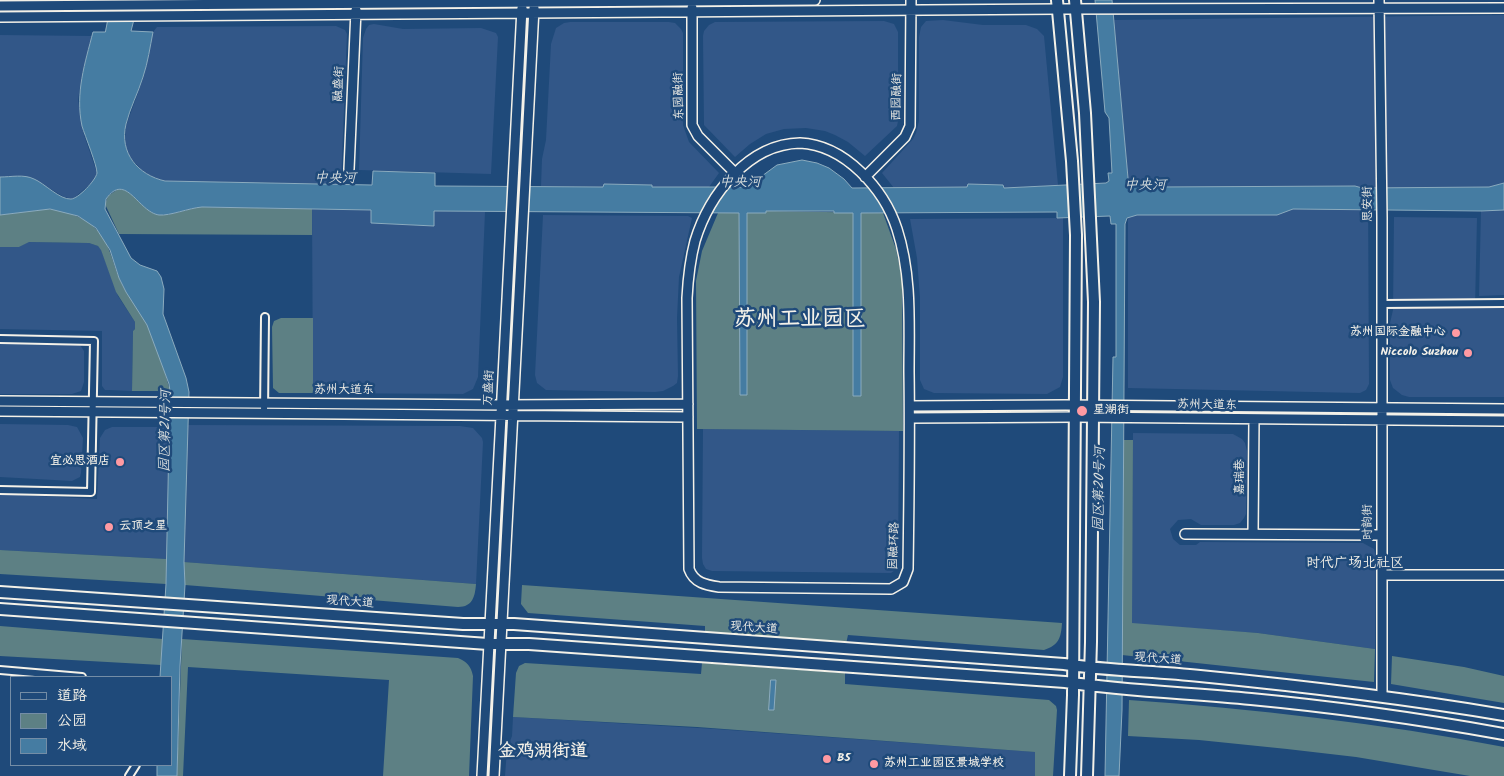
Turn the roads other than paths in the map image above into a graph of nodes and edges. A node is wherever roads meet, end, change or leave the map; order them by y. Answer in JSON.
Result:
{"nodes":[{"id":1,"x":522,"y":0,"type":"edge"},
{"id":2,"x":815,"y":0,"type":"edge"},
{"id":3,"x":911,"y":0,"type":"edge"},
{"id":4,"x":357,"y":1,"type":"edge"},
{"id":5,"x":534,"y":1,"type":"edge"},
{"id":6,"x":692,"y":1,"type":"edge"},
{"id":7,"x":1057,"y":4,"type":"edge"},
{"id":8,"x":1075,"y":4,"type":"edge"},
{"id":9,"x":1379,"y":5,"type":"edge"},
{"id":10,"x":0,"y":6,"type":"edge"},
{"id":11,"x":1504,"y":8,"type":"edge"},
{"id":12,"x":911,"y":10,"type":"junction"},
{"id":13,"x":692,"y":11,"type":"junction"},
{"id":14,"x":522,"y":13,"type":"junction"},
{"id":15,"x":533,"y":13,"type":"junction"},
{"id":16,"x":356,"y":15,"type":"junction"},
{"id":17,"x":0,"y":18,"type":"edge"},
{"id":18,"x":349,"y":169,"type":"dead end"},
{"id":19,"x":732,"y":176,"type":"junction"},
{"id":20,"x":865,"y":177,"type":"junction"},
{"id":21,"x":1504,"y":303,"type":"edge"},
{"id":22,"x":1382,"y":304,"type":"junction"},
{"id":23,"x":265,"y":317,"type":"dead end"},
{"id":24,"x":0,"y":339,"type":"edge"},
{"id":25,"x":0,"y":401,"type":"edge"},
{"id":26,"x":93,"y":402,"type":"junction"},
{"id":27,"x":264,"y":404,"type":"junction"},
{"id":28,"x":513,"y":404,"type":"junction"},
{"id":29,"x":688,"y":404,"type":"junction"},
{"id":30,"x":501,"y":405,"type":"junction"},
{"id":31,"x":1075,"y":405,"type":"junction"},
{"id":32,"x":910,"y":406,"type":"junction"},
{"id":33,"x":1093,"y":406,"type":"junction"},
{"id":34,"x":1381,"y":408,"type":"junction"},
{"id":35,"x":1504,"y":408,"type":"edge"},
{"id":36,"x":0,"y":411,"type":"edge"},
{"id":37,"x":93,"y":412,"type":"junction"},
{"id":38,"x":264,"y":413,"type":"junction"},
{"id":39,"x":502,"y":415,"type":"junction"},
{"id":40,"x":513,"y":415,"type":"junction"},
{"id":41,"x":688,"y":416,"type":"junction"},
{"id":42,"x":910,"y":418,"type":"junction"},
{"id":43,"x":1074,"y":418,"type":"junction"},
{"id":44,"x":1093,"y":418,"type":"junction"},
{"id":45,"x":1254,"y":419,"type":"junction"},
{"id":46,"x":1381,"y":420,"type":"junction"},
{"id":47,"x":1504,"y":421,"type":"edge"},
{"id":48,"x":0,"y":490,"type":"edge"},
{"id":49,"x":1185,"y":534,"type":"dead end"},
{"id":50,"x":1253,"y":534,"type":"junction"},
{"id":51,"x":1382,"y":535,"type":"junction"},
{"id":52,"x":1383,"y":575,"type":"junction"},
{"id":53,"x":1504,"y":575,"type":"edge"},
{"id":54,"x":0,"y":592,"type":"edge"},
{"id":55,"x":0,"y":609,"type":"edge"},
{"id":56,"x":489,"y":624,"type":"junction"},
{"id":57,"x":502,"y":624,"type":"junction"},
{"id":58,"x":488,"y":644,"type":"junction"},
{"id":59,"x":501,"y":644,"type":"junction"},
{"id":60,"x":1074,"y":665,"type":"junction"},
{"id":61,"x":1090,"y":668,"type":"junction"},
{"id":62,"x":0,"y":670,"type":"edge"},
{"id":63,"x":70,"y":676,"type":"edge"},
{"id":64,"x":1073,"y":684,"type":"junction"},
{"id":65,"x":1090,"y":686,"type":"junction"},
{"id":66,"x":1382,"y":696,"type":"junction"},
{"id":67,"x":1504,"y":715,"type":"edge"},
{"id":68,"x":1504,"y":734,"type":"edge"},
{"id":69,"x":482,"y":776,"type":"edge"},
{"id":70,"x":494,"y":776,"type":"edge"},
{"id":71,"x":1070,"y":776,"type":"edge"},
{"id":72,"x":1087,"y":776,"type":"edge"}],
"edges":[{"from":1,"to":4,"type":"main road"},
{"from":1,"to":5,"type":"main road"},
{"from":1,"to":14,"type":"main road","name":"万盛街"},
{"from":2,"to":6,"type":"main road"},
{"from":3,"to":12,"type":"main road","name":"西园融街"},
{"from":4,"to":10,"type":"main road"},
{"from":4,"to":16,"type":"main road","name":"融盛街"},
{"from":5,"to":6,"type":"main road"},
{"from":5,"to":15,"type":"main road","name":"万盛街"},
{"from":6,"to":13,"type":"main road","name":"东园融街"},
{"from":7,"to":8,"type":"main road"},
{"from":7,"to":12,"type":"main road"},
{"from":7,"to":31,"type":"main road"},
{"from":8,"to":9,"type":"main road"},
{"from":8,"to":33,"type":"main road"},
{"from":9,"to":11,"type":"main road"},
{"from":9,"to":22,"type":"main road","name":"思安街"},
{"from":12,"to":13,"type":"main road"},
{"from":12,"to":20,"type":"main road","name":"西园融街"},
{"from":13,"to":15,"type":"main road"},
{"from":13,"to":19,"type":"main road","name":"东园融街"},
{"from":14,"to":15,"type":"main road"},
{"from":14,"to":16,"type":"main road"},
{"from":14,"to":30,"type":"main road","name":"万盛街"},
{"from":15,"to":28,"type":"main road","name":"万盛街"},
{"from":16,"to":17,"type":"main road"},
{"from":16,"to":18,"type":"main road","name":"融盛街"},
{"from":19,"to":20,"type":"main road","name":"园融环路"},
{"from":19,"to":29,"type":"main road","name":"园融环路"},
{"from":20,"to":32,"type":"main road","name":"园融环路"},
{"from":21,"to":22,"type":"street"},
{"from":22,"to":34,"type":"main road","name":"思安街"},
{"from":23,"to":27,"type":"street"},
{"from":24,"to":26,"type":"street"},
{"from":25,"to":26,"type":"main road","name":"苏州大道东"},
{"from":26,"to":27,"type":"main road","name":"苏州大道东"},
{"from":26,"to":37,"type":"street"},
{"from":27,"to":30,"type":"main road","name":"苏州大道东"},
{"from":27,"to":38,"type":"street"},
{"from":28,"to":29,"type":"main road","name":"苏州大道东"},
{"from":28,"to":30,"type":"main road","name":"苏州大道东"},
{"from":28,"to":40,"type":"main road","name":"万盛街"},
{"from":29,"to":41,"type":"main road","name":"园融环路"},
{"from":30,"to":39,"type":"main road","name":"万盛街"},
{"from":31,"to":32,"type":"main road","name":"苏州大道东"},
{"from":31,"to":33,"type":"main road","name":"苏州大道东"},
{"from":31,"to":43,"type":"main road"},
{"from":32,"to":42,"type":"main road","name":"园融环路"},
{"from":33,"to":34,"type":"main road","name":"苏州大道东"},
{"from":33,"to":44,"type":"main road"},
{"from":34,"to":35,"type":"main road","name":"苏州大道东"},
{"from":34,"to":46,"type":"main road","name":"时韵街"},
{"from":36,"to":37,"type":"main road","name":"苏州大道东"},
{"from":37,"to":38,"type":"main road","name":"苏州大道东"},
{"from":37,"to":48,"type":"street"},
{"from":38,"to":39,"type":"main road","name":"苏州大道东"},
{"from":39,"to":40,"type":"main road","name":"苏州大道东"},
{"from":39,"to":56,"type":"main road","name":"万盛街"},
{"from":40,"to":41,"type":"main road","name":"苏州大道东"},
{"from":40,"to":57,"type":"main road","name":"万盛街"},
{"from":41,"to":42,"type":"main road","name":"园融环路"},
{"from":42,"to":43,"type":"main road","name":"苏州大道东"},
{"from":43,"to":44,"type":"main road","name":"苏州大道东"},
{"from":43,"to":60,"type":"main road"},
{"from":44,"to":45,"type":"main road","name":"苏州大道东"},
{"from":44,"to":61,"type":"main road"},
{"from":45,"to":46,"type":"main road","name":"苏州大道东"},
{"from":45,"to":50,"type":"main road","name":"嘉瑞巷"},
{"from":46,"to":47,"type":"main road","name":"苏州大道东"},
{"from":46,"to":51,"type":"main road","name":"时韵街"},
{"from":49,"to":50,"type":"main road"},
{"from":50,"to":51,"type":"main road"},
{"from":51,"to":52,"type":"main road","name":"时韵街"},
{"from":52,"to":53,"type":"main road"},
{"from":52,"to":66,"type":"main road","name":"时韵街"},
{"from":54,"to":56,"type":"main road","name":"现代大道"},
{"from":55,"to":58,"type":"main road"},
{"from":56,"to":57,"type":"main road","name":"现代大道"},
{"from":56,"to":58,"type":"main road","name":"万盛街"},
{"from":57,"to":59,"type":"main road","name":"万盛街"},
{"from":57,"to":60,"type":"main road","name":"现代大道"},
{"from":58,"to":59,"type":"main road"},
{"from":58,"to":69,"type":"main road","name":"万盛街"},
{"from":59,"to":64,"type":"main road"},
{"from":59,"to":70,"type":"main road","name":"万盛街"},
{"from":60,"to":61,"type":"main road","name":"现代大道"},
{"from":60,"to":64,"type":"main road"},
{"from":61,"to":65,"type":"main road"},
{"from":61,"to":66,"type":"main road","name":"现代大道"},
{"from":62,"to":63,"type":"street"},
{"from":64,"to":65,"type":"main road"},
{"from":64,"to":71,"type":"main road"},
{"from":65,"to":68,"type":"main road"},
{"from":65,"to":72,"type":"main road"},
{"from":66,"to":67,"type":"main road","name":"现代大道"}]}
